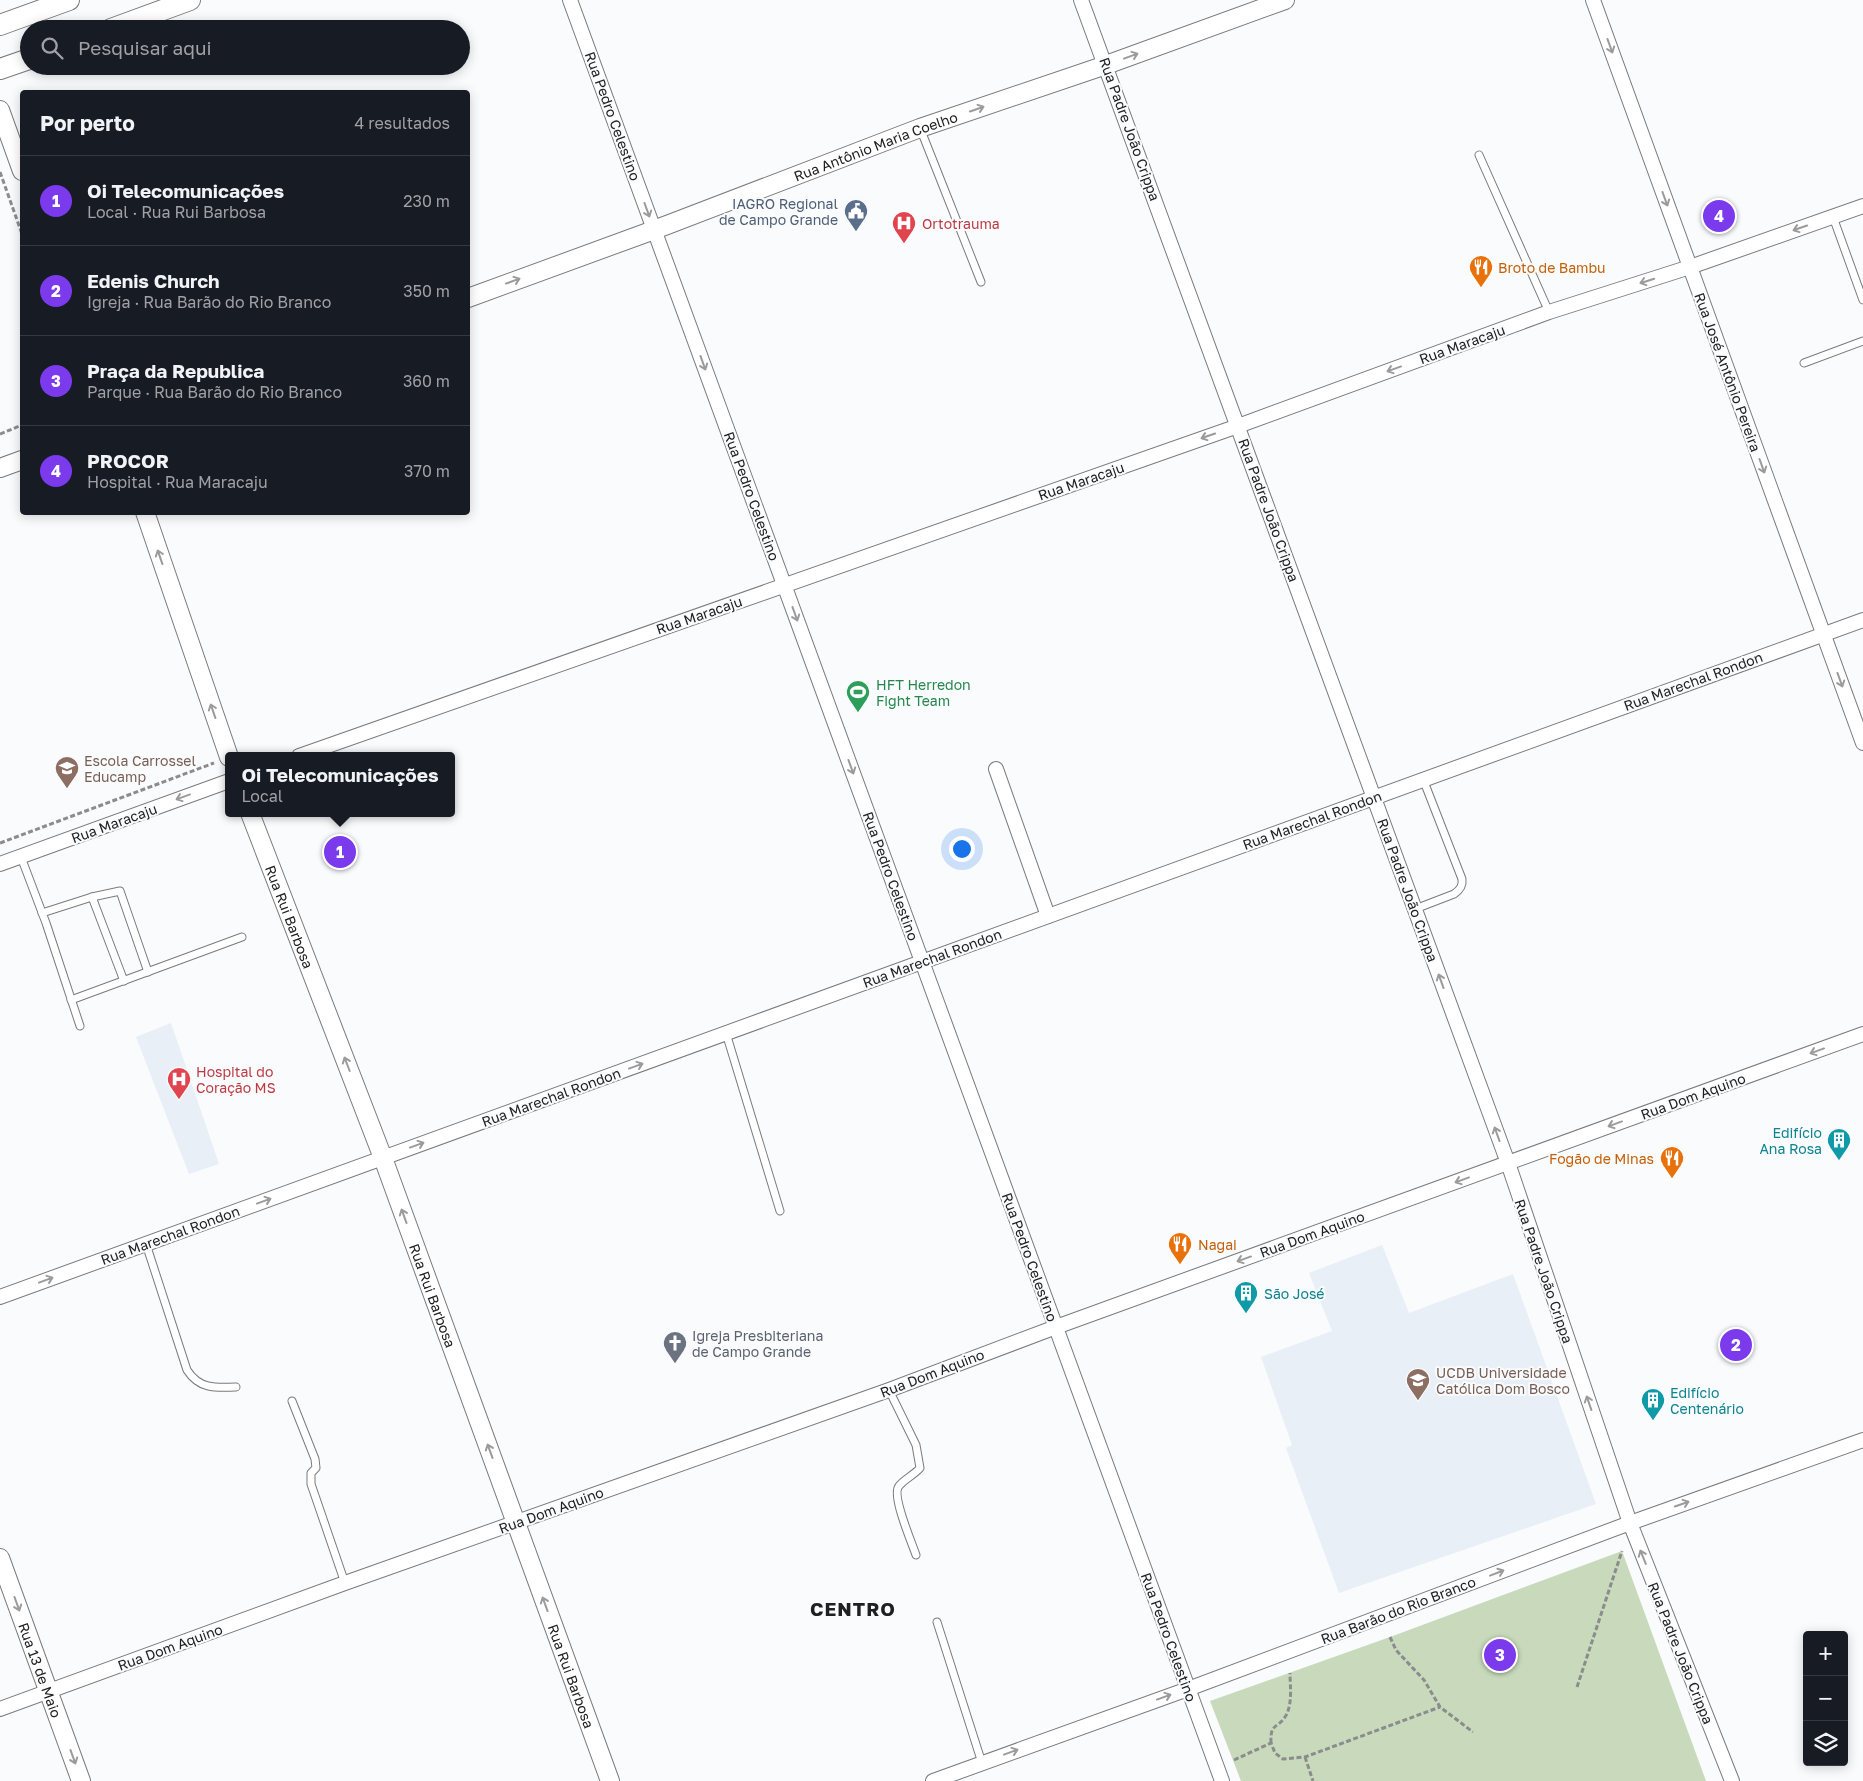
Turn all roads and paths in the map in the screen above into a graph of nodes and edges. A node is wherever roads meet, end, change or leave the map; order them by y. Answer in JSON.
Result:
{"nodes":[{"id":1,"x":69,"y":0,"type":"edge"},
{"id":2,"x":190,"y":0,"type":"edge"},
{"id":3,"x":570,"y":0,"type":"edge"},
{"id":4,"x":1081,"y":0,"type":"edge"},
{"id":5,"x":1285,"y":0,"type":"edge"},
{"id":6,"x":1593,"y":0,"type":"edge"},
{"id":7,"x":136,"y":20,"type":"edge"},
{"id":8,"x":0,"y":25,"type":"edge"},
{"id":9,"x":20,"y":62,"type":"edge"},
{"id":10,"x":1106,"y":65,"type":"junction"},
{"id":11,"x":0,"y":69,"type":"edge"},
{"id":12,"x":0,"y":110,"type":"edge"},
{"id":13,"x":920,"y":128,"type":"junction"},
{"id":14,"x":1479,"y":154,"type":"dead end"},
{"id":15,"x":20,"y":166,"type":"edge"},
{"id":16,"x":0,"y":172,"type":"edge"},
{"id":17,"x":1863,"y":206,"type":"edge"},
{"id":18,"x":1833,"y":217,"type":"junction"},
{"id":19,"x":20,"y":228,"type":"edge"},
{"id":20,"x":654,"y":230,"type":"junction"},
{"id":21,"x":1690,"y":267,"type":"junction"},
{"id":22,"x":981,"y":282,"type":"dead end"},
{"id":23,"x":470,"y":297,"type":"edge"},
{"id":24,"x":1863,"y":300,"type":"edge"},
{"id":25,"x":1549,"y":312,"type":"junction"},
{"id":26,"x":1863,"y":341,"type":"edge"},
{"id":27,"x":1804,"y":363,"type":"dead end"},
{"id":28,"x":20,"y":426,"type":"edge"},
{"id":29,"x":1238,"y":426,"type":"junction"},
{"id":30,"x":0,"y":434,"type":"edge"},
{"id":31,"x":20,"y":461,"type":"edge"},
{"id":32,"x":0,"y":468,"type":"edge"},
{"id":33,"x":146,"y":515,"type":"edge"},
{"id":34,"x":784,"y":585,"type":"junction"},
{"id":35,"x":1863,"y":620,"type":"edge"},
{"id":36,"x":1823,"y":634,"type":"junction"},
{"id":37,"x":1863,"y":743,"type":"edge"},
{"id":38,"x":310,"y":752,"type":"edge"},
{"id":39,"x":222,"y":759,"type":"edge"},
{"id":40,"x":996,"y":769,"type":"dead end"},
{"id":41,"x":1423,"y":779,"type":"junction"},
{"id":42,"x":225,"y":781,"type":"edge"},
{"id":43,"x":1374,"y":797,"type":"junction"},
{"id":44,"x":252,"y":817,"type":"edge"},
{"id":45,"x":0,"y":842,"type":"edge"},
{"id":46,"x":21,"y":857,"type":"junction"},
{"id":47,"x":0,"y":864,"type":"edge"},
{"id":48,"x":92,"y":897,"type":"junction"},
{"id":49,"x":1415,"y":909,"type":"junction"},
{"id":50,"x":42,"y":913,"type":"junction"},
{"id":51,"x":1048,"y":916,"type":"junction"},
{"id":52,"x":242,"y":937,"type":"dead end"},
{"id":53,"x":922,"y":962,"type":"junction"},
{"id":54,"x":148,"y":972,"type":"junction"},
{"id":55,"x":124,"y":981,"type":"junction"},
{"id":56,"x":71,"y":1000,"type":"junction"},
{"id":57,"x":80,"y":1026,"type":"dead end"},
{"id":58,"x":726,"y":1033,"type":"junction"},
{"id":59,"x":1863,"y":1034,"type":"edge"},
{"id":60,"x":383,"y":1158,"type":"junction"},
{"id":61,"x":1508,"y":1163,"type":"junction"},
{"id":62,"x":780,"y":1211,"type":"dead end"},
{"id":63,"x":146,"y":1244,"type":"junction"},
{"id":64,"x":0,"y":1297,"type":"edge"},
{"id":65,"x":1056,"y":1327,"type":"junction"},
{"id":66,"x":236,"y":1387,"type":"dead end"},
{"id":67,"x":889,"y":1390,"type":"junction"},
{"id":68,"x":292,"y":1401,"type":"dead end"},
{"id":69,"x":1863,"y":1440,"type":"edge"},
{"id":70,"x":516,"y":1522,"type":"junction"},
{"id":71,"x":1630,"y":1523,"type":"junction"},
{"id":72,"x":1622,"y":1551,"type":"dead end"},
{"id":73,"x":916,"y":1555,"type":"dead end"},
{"id":74,"x":0,"y":1558,"type":"edge"},
{"id":75,"x":345,"y":1582,"type":"junction"},
{"id":76,"x":937,"y":1622,"type":"dead end"},
{"id":77,"x":1390,"y":1637,"type":"dead end"},
{"id":78,"x":1290,"y":1673,"type":"dead end"},
{"id":79,"x":1577,"y":1687,"type":"dead end"},
{"id":80,"x":1188,"y":1689,"type":"junction"},
{"id":81,"x":49,"y":1692,"type":"junction"},
{"id":82,"x":1440,"y":1707,"type":"junction"},
{"id":83,"x":0,"y":1709,"type":"edge"},
{"id":84,"x":1473,"y":1732,"type":"dead end"},
{"id":85,"x":1271,"y":1743,"type":"junction"},
{"id":86,"x":1305,"y":1757,"type":"junction"},
{"id":87,"x":1234,"y":1760,"type":"dead end"},
{"id":88,"x":982,"y":1763,"type":"junction"},
{"id":89,"x":81,"y":1781,"type":"edge"},
{"id":90,"x":610,"y":1781,"type":"edge"},
{"id":91,"x":933,"y":1781,"type":"edge"},
{"id":92,"x":1222,"y":1781,"type":"edge"},
{"id":93,"x":1313,"y":1781,"type":"edge"},
{"id":94,"x":1732,"y":1781,"type":"edge"}],
"edges":[{"from":1,"to":8,"type":"main road"},
{"from":2,"to":7,"type":"main road"},
{"from":3,"to":20,"type":"street","name":"Rua Pedro Celestino","one_way":true},
{"from":4,"to":10,"type":"street","name":"Rua Padre João Crippa"},
{"from":10,"to":5,"type":"street","name":"Rua Antônio Maria Coelho","one_way":true},
{"from":6,"to":21,"type":"street","name":"Rua José Antônio Pereira","one_way":true},
{"from":9,"to":11,"type":"main road"},
{"from":13,"to":10,"type":"street","name":"Rua Antônio Maria Coelho","one_way":true},
{"from":10,"to":29,"type":"street","name":"Rua Padre João Crippa"},
{"from":12,"to":15,"type":"street"},
{"from":13,"to":20,"type":"street","name":"Rua Antônio Maria Coelho"},
{"from":13,"to":22,"type":"lane"},
{"from":14,"to":25,"type":"lane"},
{"from":16,"to":19,"type":"path"},
{"from":17,"to":18,"type":"street","name":"Rua Maracaju"},
{"from":18,"to":21,"type":"street","name":"Rua Maracaju","one_way":true},
{"from":18,"to":24,"type":"lane"},
{"from":23,"to":20,"type":"street","name":"Rua Antônio Maria Coelho","one_way":true},
{"from":20,"to":34,"type":"street","name":"Rua Pedro Celestino","one_way":true},
{"from":21,"to":25,"type":"street","name":"Rua Maracaju","one_way":true},
{"from":21,"to":36,"type":"street","name":"Rua José Antônio Pereira","one_way":true},
{"from":25,"to":29,"type":"street","name":"Rua Maracaju","one_way":true},
{"from":26,"to":27,"type":"lane"},
{"from":28,"to":30,"type":"path"},
{"from":29,"to":34,"type":"street","name":"Rua Maracaju","one_way":true},
{"from":29,"to":43,"type":"street","name":"Rua Padre João Crippa"},
{"from":31,"to":32,"type":"street"},
{"from":39,"to":33,"type":"street","one_way":true},
{"from":34,"to":38,"type":"street","name":"Rua Maracaju"},
{"from":34,"to":53,"type":"street","name":"Rua Pedro Celestino","one_way":true},
{"from":35,"to":36,"type":"street","name":"Rua Marechal Rondon"},
{"from":36,"to":37,"type":"street","name":"Rua José Antônio Pereira","one_way":true},
{"from":36,"to":41,"type":"street","name":"Rua Marechal Rondon"},
{"from":39,"to":45,"type":"path"},
{"from":40,"to":51,"type":"street"},
{"from":41,"to":43,"type":"street","name":"Rua Marechal Rondon"},
{"from":41,"to":49,"type":"lane"},
{"from":42,"to":46,"type":"street","name":"Rua Maracaju","one_way":true},
{"from":43,"to":49,"type":"street","name":"Rua Padre João Crippa"},
{"from":43,"to":51,"type":"street","name":"Rua Marechal Rondon"},
{"from":60,"to":44,"type":"street","name":"Rua Rui Barbosa","one_way":true},
{"from":46,"to":47,"type":"street","name":"Rua Maracaju"},
{"from":46,"to":50,"type":"lane"},
{"from":48,"to":50,"type":"lane"},
{"from":48,"to":54,"type":"lane"},
{"from":48,"to":55,"type":"lane"},
{"from":61,"to":49,"type":"street","name":"Rua Padre João Crippa","one_way":true},
{"from":50,"to":56,"type":"lane"},
{"from":51,"to":53,"type":"street","name":"Rua Marechal Rondon"},
{"from":52,"to":54,"type":"lane"},
{"from":53,"to":58,"type":"street","name":"Rua Marechal Rondon"},
{"from":53,"to":65,"type":"street","name":"Rua Pedro Celestino"},
{"from":54,"to":55,"type":"lane"},
{"from":55,"to":56,"type":"lane"},
{"from":56,"to":57,"type":"lane"},
{"from":60,"to":58,"type":"street","name":"Rua Marechal Rondon","one_way":true},
{"from":58,"to":62,"type":"lane"},
{"from":59,"to":61,"type":"street","name":"Rua Dom Aquino","one_way":true},
{"from":63,"to":60,"type":"street","name":"Rua Marechal Rondon","one_way":true},
{"from":70,"to":60,"type":"street","name":"Rua Rui Barbosa","one_way":true},
{"from":61,"to":65,"type":"street","name":"Rua Dom Aquino","one_way":true},
{"from":71,"to":61,"type":"street","name":"Rua Padre João Crippa","one_way":true},
{"from":64,"to":63,"type":"street","name":"Rua Marechal Rondon","one_way":true},
{"from":63,"to":66,"type":"lane"},
{"from":65,"to":67,"type":"street","name":"Rua Dom Aquino"},
{"from":65,"to":80,"type":"street","name":"Rua Pedro Celestino"},
{"from":67,"to":70,"type":"street","name":"Rua Dom Aquino"},
{"from":67,"to":73,"type":"lane"},
{"from":68,"to":75,"type":"lane"},
{"from":71,"to":69,"type":"street","name":"Rua Barão do Rio Branco","one_way":true},
{"from":70,"to":75,"type":"street","name":"Rua Dom Aquino"},
{"from":90,"to":70,"type":"street","name":"Rua Rui Barbosa","one_way":true},
{"from":80,"to":71,"type":"street","name":"Rua Barão do Rio Branco","one_way":true},
{"from":94,"to":71,"type":"street","name":"Rua Padre João Crippa","one_way":true},
{"from":72,"to":79,"type":"path"},
{"from":74,"to":81,"type":"street","name":"Rua 13 de Maio","one_way":true},
{"from":75,"to":81,"type":"street","name":"Rua Dom Aquino"},
{"from":76,"to":88,"type":"lane"},
{"from":77,"to":82,"type":"path"},
{"from":78,"to":85,"type":"path"},
{"from":88,"to":80,"type":"street","name":"Rua Barão do Rio Branco","one_way":true},
{"from":80,"to":92,"type":"street","name":"Rua Pedro Celestino"},
{"from":81,"to":83,"type":"street","name":"Rua Dom Aquino"},
{"from":81,"to":89,"type":"street","name":"Rua 13 de Maio","one_way":true},
{"from":82,"to":84,"type":"path"},
{"from":82,"to":86,"type":"path"},
{"from":85,"to":86,"type":"path"},
{"from":85,"to":87,"type":"path"},
{"from":86,"to":93,"type":"path"},
{"from":88,"to":91,"type":"street","name":"Rua Barão do Rio Branco"}]}
